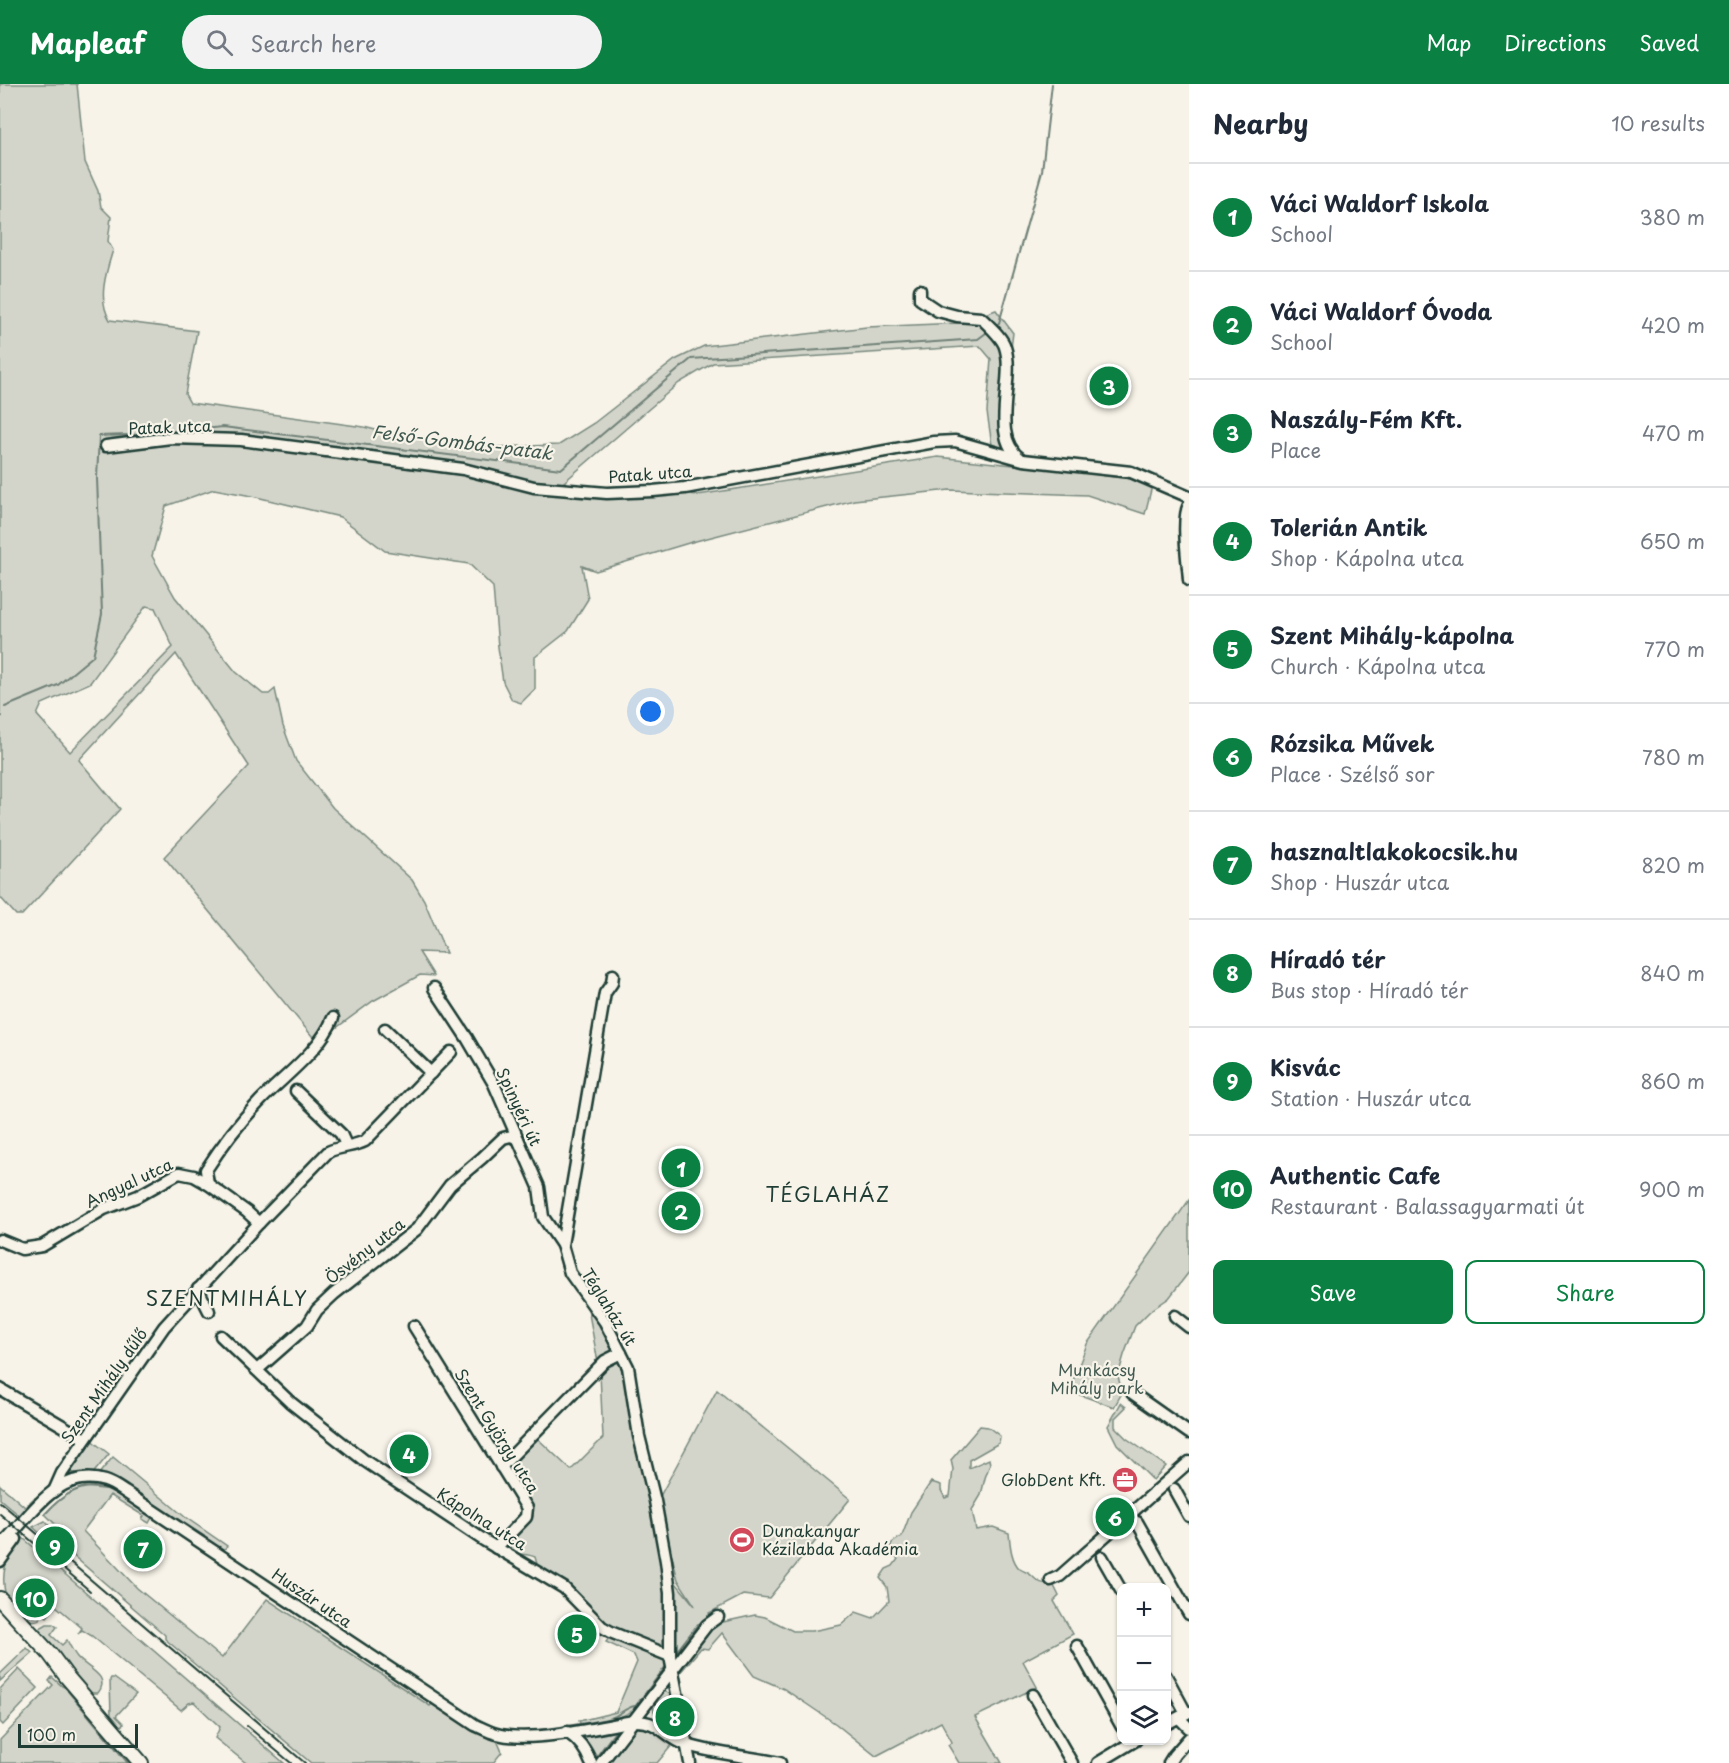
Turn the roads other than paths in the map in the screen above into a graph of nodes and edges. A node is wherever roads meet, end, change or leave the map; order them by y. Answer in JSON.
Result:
{"nodes":[{"id":1,"x":920,"y":290,"type":"dead end"},
{"id":2,"x":106,"y":446,"type":"dead end"},
{"id":3,"x":1023,"y":460,"type":"junction"},
{"id":4,"x":1189,"y":497,"type":"edge"},
{"id":5,"x":1189,"y":505,"type":"edge"},
{"id":6,"x":1189,"y":580,"type":"edge"},
{"id":7,"x":613,"y":975,"type":"dead end"},
{"id":8,"x":434,"y":988,"type":"dead end"},
{"id":9,"x":333,"y":1018,"type":"dead end"},
{"id":10,"x":385,"y":1029,"type":"dead end"},
{"id":11,"x":451,"y":1052,"type":"dead end"},
{"id":12,"x":431,"y":1073,"type":"junction"},
{"id":13,"x":296,"y":1091,"type":"dead end"},
{"id":14,"x":518,"y":1139,"type":"junction"},
{"id":15,"x":346,"y":1146,"type":"junction"},
{"id":16,"x":208,"y":1184,"type":"junction"},
{"id":17,"x":259,"y":1223,"type":"junction"},
{"id":18,"x":0,"y":1240,"type":"edge"},
{"id":19,"x":562,"y":1245,"type":"junction"},
{"id":20,"x":198,"y":1288,"type":"junction"},
{"id":21,"x":209,"y":1311,"type":"dead end"},
{"id":22,"x":1175,"y":1316,"type":"dead end"},
{"id":23,"x":414,"y":1326,"type":"dead end"},
{"id":24,"x":1189,"y":1326,"type":"edge"},
{"id":25,"x":221,"y":1336,"type":"dead end"},
{"id":26,"x":621,"y":1353,"type":"junction"},
{"id":27,"x":257,"y":1370,"type":"junction"},
{"id":28,"x":0,"y":1389,"type":"edge"},
{"id":29,"x":1132,"y":1393,"type":"dead end"},
{"id":30,"x":1189,"y":1433,"type":"edge"},
{"id":31,"x":85,"y":1439,"type":"junction"},
{"id":32,"x":1189,"y":1462,"type":"edge"},
{"id":33,"x":501,"y":1467,"type":"junction"},
{"id":34,"x":1174,"y":1489,"type":"dead end"},
{"id":35,"x":51,"y":1494,"type":"junction"},
{"id":36,"x":1189,"y":1516,"type":"edge"},
{"id":37,"x":1137,"y":1522,"type":"dead end"},
{"id":38,"x":0,"y":1546,"type":"edge"},
{"id":39,"x":496,"y":1548,"type":"junction"},
{"id":40,"x":1102,"y":1557,"type":"dead end"},
{"id":41,"x":0,"y":1561,"type":"edge"},
{"id":42,"x":1051,"y":1580,"type":"dead end"},
{"id":43,"x":1117,"y":1583,"type":"edge"},
{"id":44,"x":0,"y":1590,"type":"edge"},
{"id":45,"x":3,"y":1603,"type":"edge"},
{"id":46,"x":1189,"y":1614,"type":"edge"},
{"id":47,"x":718,"y":1617,"type":"dead end"},
{"id":48,"x":1077,"y":1646,"type":"dead end"},
{"id":49,"x":670,"y":1656,"type":"junction"},
{"id":50,"x":673,"y":1669,"type":"junction"},
{"id":51,"x":1171,"y":1684,"type":"edge"},
{"id":52,"x":658,"y":1689,"type":"junction"},
{"id":53,"x":1033,"y":1695,"type":"dead end"},
{"id":54,"x":679,"y":1700,"type":"junction"},
{"id":55,"x":649,"y":1701,"type":"junction"},
{"id":56,"x":1185,"y":1714,"type":"edge"},
{"id":57,"x":1117,"y":1718,"type":"edge"},
{"id":58,"x":633,"y":1721,"type":"junction"},
{"id":59,"x":1171,"y":1722,"type":"edge"},
{"id":60,"x":654,"y":1724,"type":"junction"},
{"id":61,"x":1189,"y":1728,"type":"edge"},
{"id":62,"x":567,"y":1732,"type":"junction"},
{"id":63,"x":1189,"y":1738,"type":"edge"},
{"id":64,"x":687,"y":1745,"type":"junction"},
{"id":65,"x":1127,"y":1745,"type":"edge"},
{"id":66,"x":1100,"y":1762,"type":"edge"},
{"id":67,"x":141,"y":1763,"type":"edge"},
{"id":68,"x":591,"y":1763,"type":"edge"},
{"id":69,"x":601,"y":1763,"type":"edge"},
{"id":70,"x":690,"y":1763,"type":"edge"},
{"id":71,"x":780,"y":1763,"type":"edge"},
{"id":72,"x":1072,"y":1763,"type":"edge"},
{"id":73,"x":1169,"y":1763,"type":"edge"}],
"edges":[{"from":1,"to":3,"type":"street"},
{"from":2,"to":3,"type":"street","name":"Patak utca"},
{"from":3,"to":4,"type":"street","name":"Patak utca"},
{"from":5,"to":6,"type":"street"},
{"from":7,"to":19,"type":"street","name":"Téglaház út"},
{"from":8,"to":14,"type":"street","name":"Spinyéri út"},
{"from":9,"to":16,"type":"street"},
{"from":10,"to":12,"type":"street"},
{"from":11,"to":12,"type":"street","name":"Szent Mihály dűlő"},
{"from":12,"to":15,"type":"street","name":"Szent Mihály dűlő"},
{"from":13,"to":15,"type":"street"},
{"from":14,"to":19,"type":"street","name":"Spinyéri út"},
{"from":14,"to":27,"type":"street","name":"Ösvény utca"},
{"from":15,"to":17,"type":"street","name":"Szent Mihály dűlő"},
{"from":16,"to":17,"type":"street"},
{"from":16,"to":18,"type":"street","name":"Angyal utca"},
{"from":17,"to":20,"type":"street","name":"Szent Mihály dűlő"},
{"from":19,"to":26,"type":"street","name":"Téglaház út"},
{"from":20,"to":21,"type":"street"},
{"from":20,"to":31,"type":"street","name":"Szent Mihály dűlő"},
{"from":22,"to":24,"type":"street"},
{"from":23,"to":33,"type":"street","name":"Szent György utca"},
{"from":25,"to":27,"type":"street","name":"Kápolna utca"},
{"from":26,"to":33,"type":"street"},
{"from":26,"to":49,"type":"street","name":"Téglaház út"},
{"from":27,"to":39,"type":"street","name":"Kápolna utca"},
{"from":28,"to":31,"type":"street"},
{"from":29,"to":30,"type":"street"},
{"from":31,"to":35,"type":"street","name":"Szent Mihály dűlő"},
{"from":32,"to":42,"type":"street"},
{"from":33,"to":39,"type":"street","name":"Szent György utca"},
{"from":34,"to":36,"type":"street"},
{"from":35,"to":38,"type":"street","name":"Huszár utca"},
{"from":35,"to":41,"type":"street"},
{"from":35,"to":62,"type":"street","name":"Huszár utca"},
{"from":37,"to":46,"type":"street"},
{"from":39,"to":49,"type":"street","name":"Kápolna utca"},
{"from":40,"to":43,"type":"street"},
{"from":44,"to":45,"type":"street"},
{"from":45,"to":67,"type":"main road"},
{"from":47,"to":50,"type":"street"},
{"from":48,"to":57,"type":"street"},
{"from":49,"to":50,"type":"street"},
{"from":50,"to":52,"type":"street"},
{"from":50,"to":54,"type":"street"},
{"from":51,"to":56,"type":"street"},
{"from":52,"to":54,"type":"street"},
{"from":52,"to":55,"type":"street"},
{"from":53,"to":72,"type":"street"},
{"from":54,"to":64,"type":"street"},
{"from":55,"to":58,"type":"street"},
{"from":55,"to":60,"type":"street"},
{"from":56,"to":59,"type":"street"},
{"from":56,"to":61,"type":"street"},
{"from":58,"to":60,"type":"street","name":"Huszár utca"},
{"from":58,"to":62,"type":"street","name":"Huszár utca"},
{"from":58,"to":69,"type":"street"},
{"from":60,"to":64,"type":"street"},
{"from":62,"to":68,"type":"street"},
{"from":63,"to":73,"type":"street"},
{"from":64,"to":70,"type":"street"},
{"from":64,"to":71,"type":"street"},
{"from":65,"to":66,"type":"street"}]}
